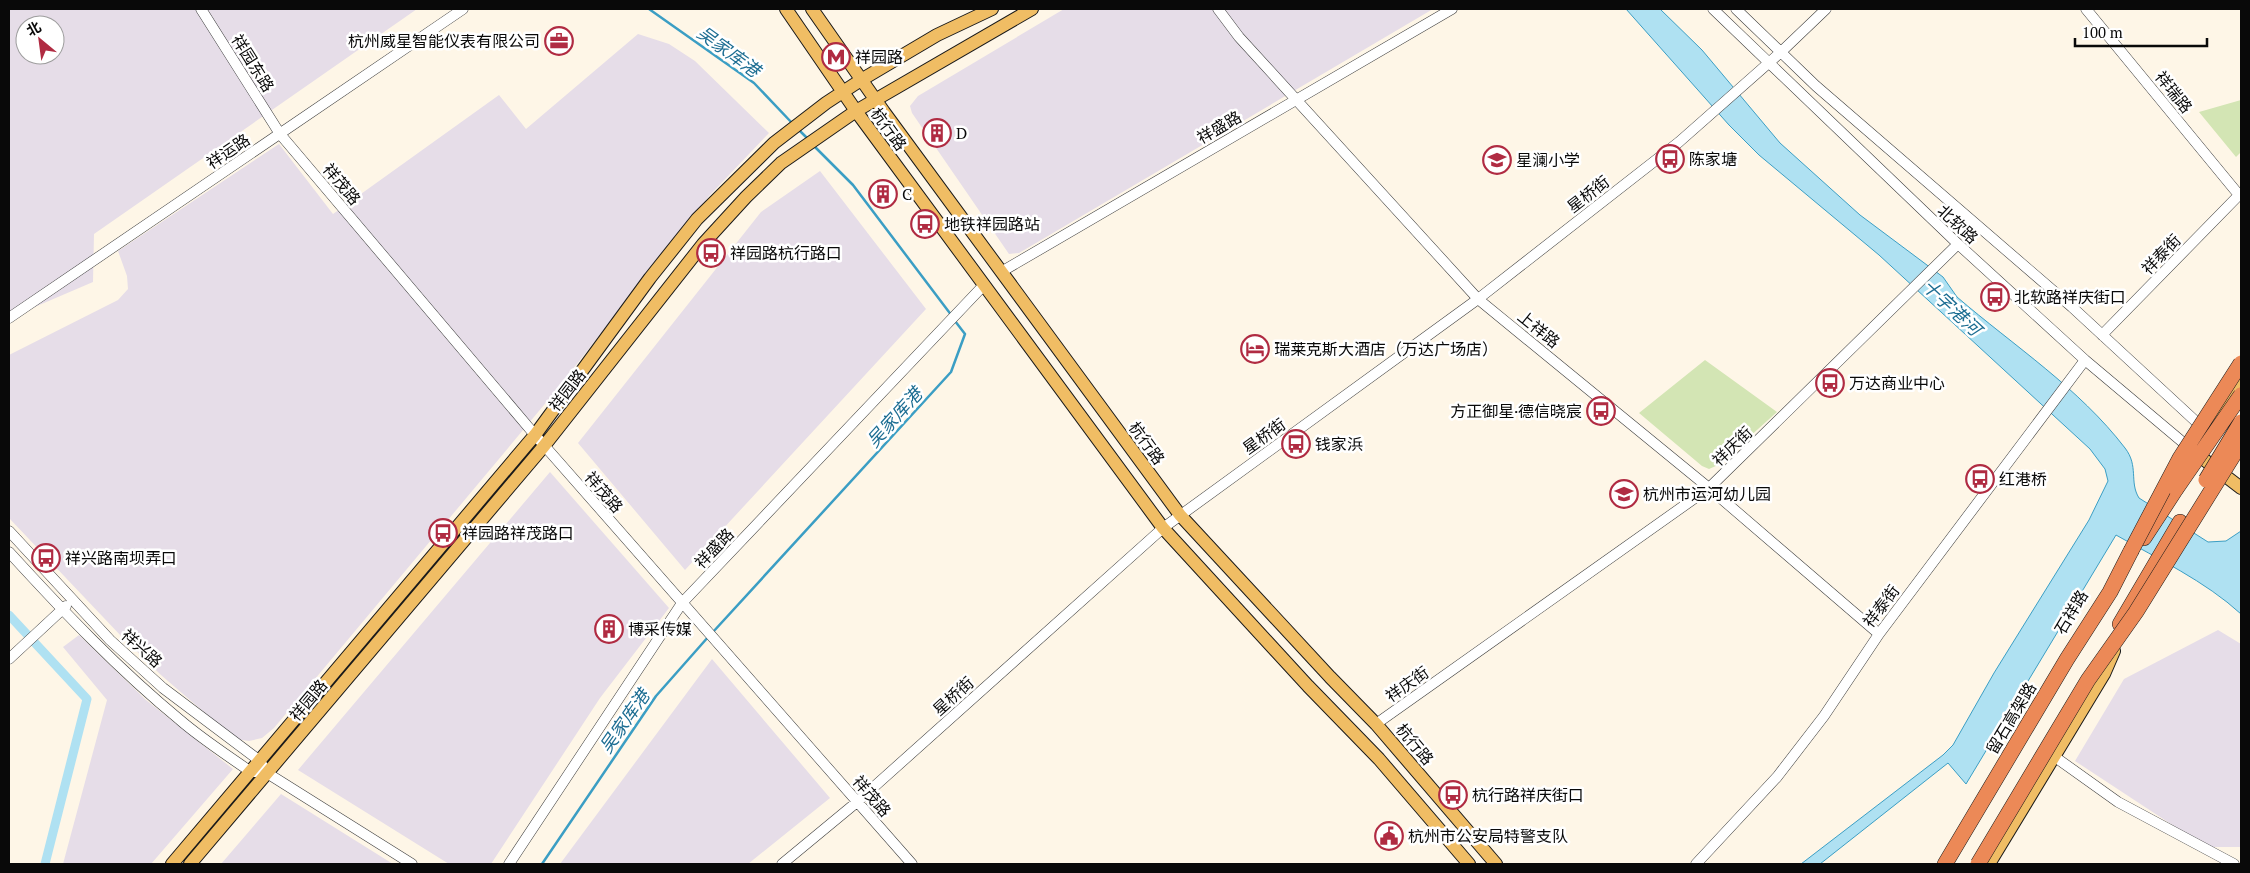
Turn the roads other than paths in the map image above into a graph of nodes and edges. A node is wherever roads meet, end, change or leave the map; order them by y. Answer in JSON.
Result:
{"nodes":[{"id":1,"x":201,"y":9,"type":"edge"},
{"id":2,"x":463,"y":9,"type":"edge"},
{"id":3,"x":786,"y":9,"type":"edge"},
{"id":4,"x":812,"y":9,"type":"edge"},
{"id":5,"x":992,"y":9,"type":"edge"},
{"id":6,"x":1032,"y":9,"type":"edge"},
{"id":7,"x":1218,"y":9,"type":"edge"},
{"id":8,"x":1452,"y":9,"type":"edge"},
{"id":9,"x":1713,"y":9,"type":"edge"},
{"id":10,"x":1736,"y":9,"type":"edge"},
{"id":11,"x":1826,"y":9,"type":"edge"},
{"id":12,"x":2086,"y":9,"type":"edge"},
{"id":13,"x":1781,"y":52,"type":"junction"},
{"id":14,"x":1769,"y":62,"type":"junction"},
{"id":15,"x":861,"y":80,"type":"junction"},
{"id":16,"x":844,"y":91,"type":"junction"},
{"id":17,"x":1296,"y":99,"type":"junction"},
{"id":18,"x":876,"y":100,"type":"junction"},
{"id":19,"x":856,"y":111,"type":"junction"},
{"id":20,"x":280,"y":134,"type":"junction"},
{"id":21,"x":2240,"y":194,"type":"edge"},
{"id":22,"x":1958,"y":244,"type":"junction"},
{"id":23,"x":1001,"y":272,"type":"junction"},
{"id":24,"x":983,"y":286,"type":"junction"},
{"id":25,"x":1478,"y":299,"type":"junction"},
{"id":26,"x":9,"y":318,"type":"edge"},
{"id":27,"x":2102,"y":335,"type":"junction"},
{"id":28,"x":2085,"y":360,"type":"junction"},
{"id":29,"x":2241,"y":363,"type":"edge"},
{"id":30,"x":2241,"y":381,"type":"edge"},
{"id":31,"x":2241,"y":395,"type":"edge"},
{"id":32,"x":2241,"y":422,"type":"edge"},
{"id":33,"x":2207,"y":432,"type":"junction"},
{"id":34,"x":2241,"y":432,"type":"edge"},
{"id":35,"x":535,"y":436,"type":"junction"},
{"id":36,"x":544,"y":446,"type":"junction"},
{"id":37,"x":2236,"y":446,"type":"edge"},
{"id":38,"x":2193,"y":451,"type":"junction"},
{"id":39,"x":2241,"y":459,"type":"edge"},
{"id":40,"x":2218,"y":468,"type":"junction"},
{"id":41,"x":1709,"y":488,"type":"junction"},
{"id":42,"x":2241,"y":488,"type":"edge"},
{"id":43,"x":1180,"y":515,"type":"junction"},
{"id":44,"x":1163,"y":528,"type":"junction"},
{"id":45,"x":9,"y":531,"type":"edge"},
{"id":46,"x":9,"y":552,"type":"edge"},
{"id":47,"x":2110,"y":592,"type":"junction"},
{"id":48,"x":72,"y":600,"type":"junction"},
{"id":49,"x":682,"y":603,"type":"junction"},
{"id":50,"x":62,"y":609,"type":"junction"},
{"id":51,"x":1879,"y":634,"type":"junction"},
{"id":52,"x":12,"y":656,"type":"edge"},
{"id":53,"x":2088,"y":680,"type":"junction"},
{"id":54,"x":1376,"y":724,"type":"junction"},
{"id":55,"x":2055,"y":757,"type":"junction"},
{"id":56,"x":260,"y":761,"type":"junction"},
{"id":57,"x":251,"y":772,"type":"junction"},
{"id":58,"x":268,"y":773,"type":"junction"},
{"id":59,"x":857,"y":802,"type":"junction"},
{"id":60,"x":172,"y":864,"type":"edge"},
{"id":61,"x":190,"y":864,"type":"edge"},
{"id":62,"x":412,"y":864,"type":"edge"},
{"id":63,"x":509,"y":864,"type":"edge"},
{"id":64,"x":782,"y":864,"type":"edge"},
{"id":65,"x":912,"y":864,"type":"edge"},
{"id":66,"x":1469,"y":864,"type":"edge"},
{"id":67,"x":1496,"y":864,"type":"edge"},
{"id":68,"x":1696,"y":864,"type":"edge"},
{"id":69,"x":1937,"y":864,"type":"edge"},
{"id":70,"x":1945,"y":864,"type":"edge"},
{"id":71,"x":1978,"y":864,"type":"edge"},
{"id":72,"x":1989,"y":864,"type":"edge"},
{"id":73,"x":2234,"y":864,"type":"edge"}],
"edges":[{"from":1,"to":20,"type":"street","name":"祥园东路"},
{"from":2,"to":20,"type":"street","name":"祥运路"},
{"from":3,"to":16,"type":"main road","name":"杭行路"},
{"from":4,"to":15,"type":"main road","name":"杭行路"},
{"from":5,"to":15,"type":"main road","name":"祥园路"},
{"from":6,"to":18,"type":"main road","name":"祥园路"},
{"from":7,"to":17,"type":"street","name":"上祥路"},
{"from":8,"to":17,"type":"street","name":"祥盛路"},
{"from":9,"to":14,"type":"street","name":"北软路"},
{"from":10,"to":13,"type":"street","name":"北软路"},
{"from":11,"to":13,"type":"street","name":"星桥街"},
{"from":12,"to":21,"type":"street","name":"祥瑞路"},
{"from":13,"to":14,"type":"street","name":"星桥街"},
{"from":13,"to":27,"type":"street","name":"北软路"},
{"from":14,"to":22,"type":"street","name":"北软路"},
{"from":14,"to":25,"type":"street","name":"星桥街"},
{"from":15,"to":16,"type":"main road","name":"祥园路"},
{"from":15,"to":18,"type":"main road","name":"杭行路"},
{"from":16,"to":19,"type":"main road","name":"杭行路"},
{"from":16,"to":35,"type":"main road","name":"祥园路"},
{"from":17,"to":23,"type":"street","name":"祥盛路"},
{"from":17,"to":25,"type":"street","name":"上祥路"},
{"from":18,"to":19,"type":"main road","name":"祥园路"},
{"from":18,"to":23,"type":"main road","name":"杭行路"},
{"from":19,"to":24,"type":"main road","name":"杭行路"},
{"from":19,"to":36,"type":"main road","name":"祥园路"},
{"from":20,"to":26,"type":"street","name":"祥运路"},
{"from":20,"to":35,"type":"street","name":"祥茂路"},
{"from":21,"to":27,"type":"street","name":"祥泰街"},
{"from":22,"to":28,"type":"street","name":"北软路"},
{"from":22,"to":41,"type":"street","name":"祥庆街"},
{"from":23,"to":43,"type":"main road","name":"杭行路"},
{"from":24,"to":44,"type":"main road","name":"杭行路"},
{"from":24,"to":49,"type":"street","name":"祥盛路"},
{"from":25,"to":41,"type":"street","name":"上祥路"},
{"from":25,"to":43,"type":"street","name":"星桥街"},
{"from":27,"to":33,"type":"street","name":"北软路"},
{"from":28,"to":38,"type":"street","name":"北软路"},
{"from":28,"to":51,"type":"street","name":"祥泰街"},
{"from":29,"to":47,"type":"highway","name":"留石高架路","bridge":true},
{"from":30,"to":33,"type":"main road","name":"石祥路"},
{"from":31,"to":47,"type":"highway","name":"留石高架路","bridge":true},
{"from":32,"to":53,"type":"highway","bridge":true},
{"from":33,"to":37,"type":"main road"},
{"from":33,"to":38,"type":"main road","name":"石祥路"},
{"from":34,"to":37,"type":"main road"},
{"from":35,"to":36,"type":"street","name":"祥茂路"},
{"from":35,"to":56,"type":"main road","name":"祥园路"},
{"from":36,"to":49,"type":"street","name":"祥茂路"},
{"from":36,"to":58,"type":"main road","name":"祥园路"},
{"from":37,"to":39,"type":"main road"},
{"from":37,"to":40,"type":"main road"},
{"from":37,"to":53,"type":"highway","bridge":true},
{"from":38,"to":40,"type":"main road"},
{"from":38,"to":69,"type":"main road","name":"石祥路","bridge":true},
{"from":40,"to":42,"type":"main road"},
{"from":40,"to":55,"type":"main road"},
{"from":41,"to":51,"type":"street","name":"上祥路"},
{"from":41,"to":54,"type":"street","name":"祥庆街"},
{"from":43,"to":44,"type":"street","name":"星桥街"},
{"from":43,"to":54,"type":"main road","name":"杭行路"},
{"from":44,"to":59,"type":"street","name":"星桥街"},
{"from":44,"to":66,"type":"main road","name":"杭行路"},
{"from":45,"to":48,"type":"street","name":"祥兴路"},
{"from":46,"to":50,"type":"street","name":"祥兴路"},
{"from":47,"to":70,"type":"highway","name":"留石高架路"},
{"from":48,"to":50,"type":"street"},
{"from":48,"to":56,"type":"street","name":"祥兴路"},
{"from":49,"to":59,"type":"street","name":"祥茂路"},
{"from":49,"to":63,"type":"street","name":"祥盛路"},
{"from":50,"to":52,"type":"street"},
{"from":50,"to":57,"type":"street","name":"祥兴路"},
{"from":51,"to":68,"type":"street","name":"祥泰街"},
{"from":53,"to":71,"type":"highway","bridge":true},
{"from":54,"to":67,"type":"main road","name":"杭行路"},
{"from":55,"to":72,"type":"main road"},
{"from":55,"to":73,"type":"street"},
{"from":56,"to":57,"type":"main road","name":"祥园路"},
{"from":56,"to":58,"type":"street","name":"祥兴路"},
{"from":57,"to":58,"type":"street","name":"祥兴路"},
{"from":57,"to":60,"type":"main road","name":"祥园路"},
{"from":58,"to":61,"type":"main road","name":"祥园路"},
{"from":58,"to":62,"type":"street","name":"祥兴路"},
{"from":59,"to":64,"type":"street","name":"星桥街"},
{"from":59,"to":65,"type":"street","name":"祥茂路"}]}
